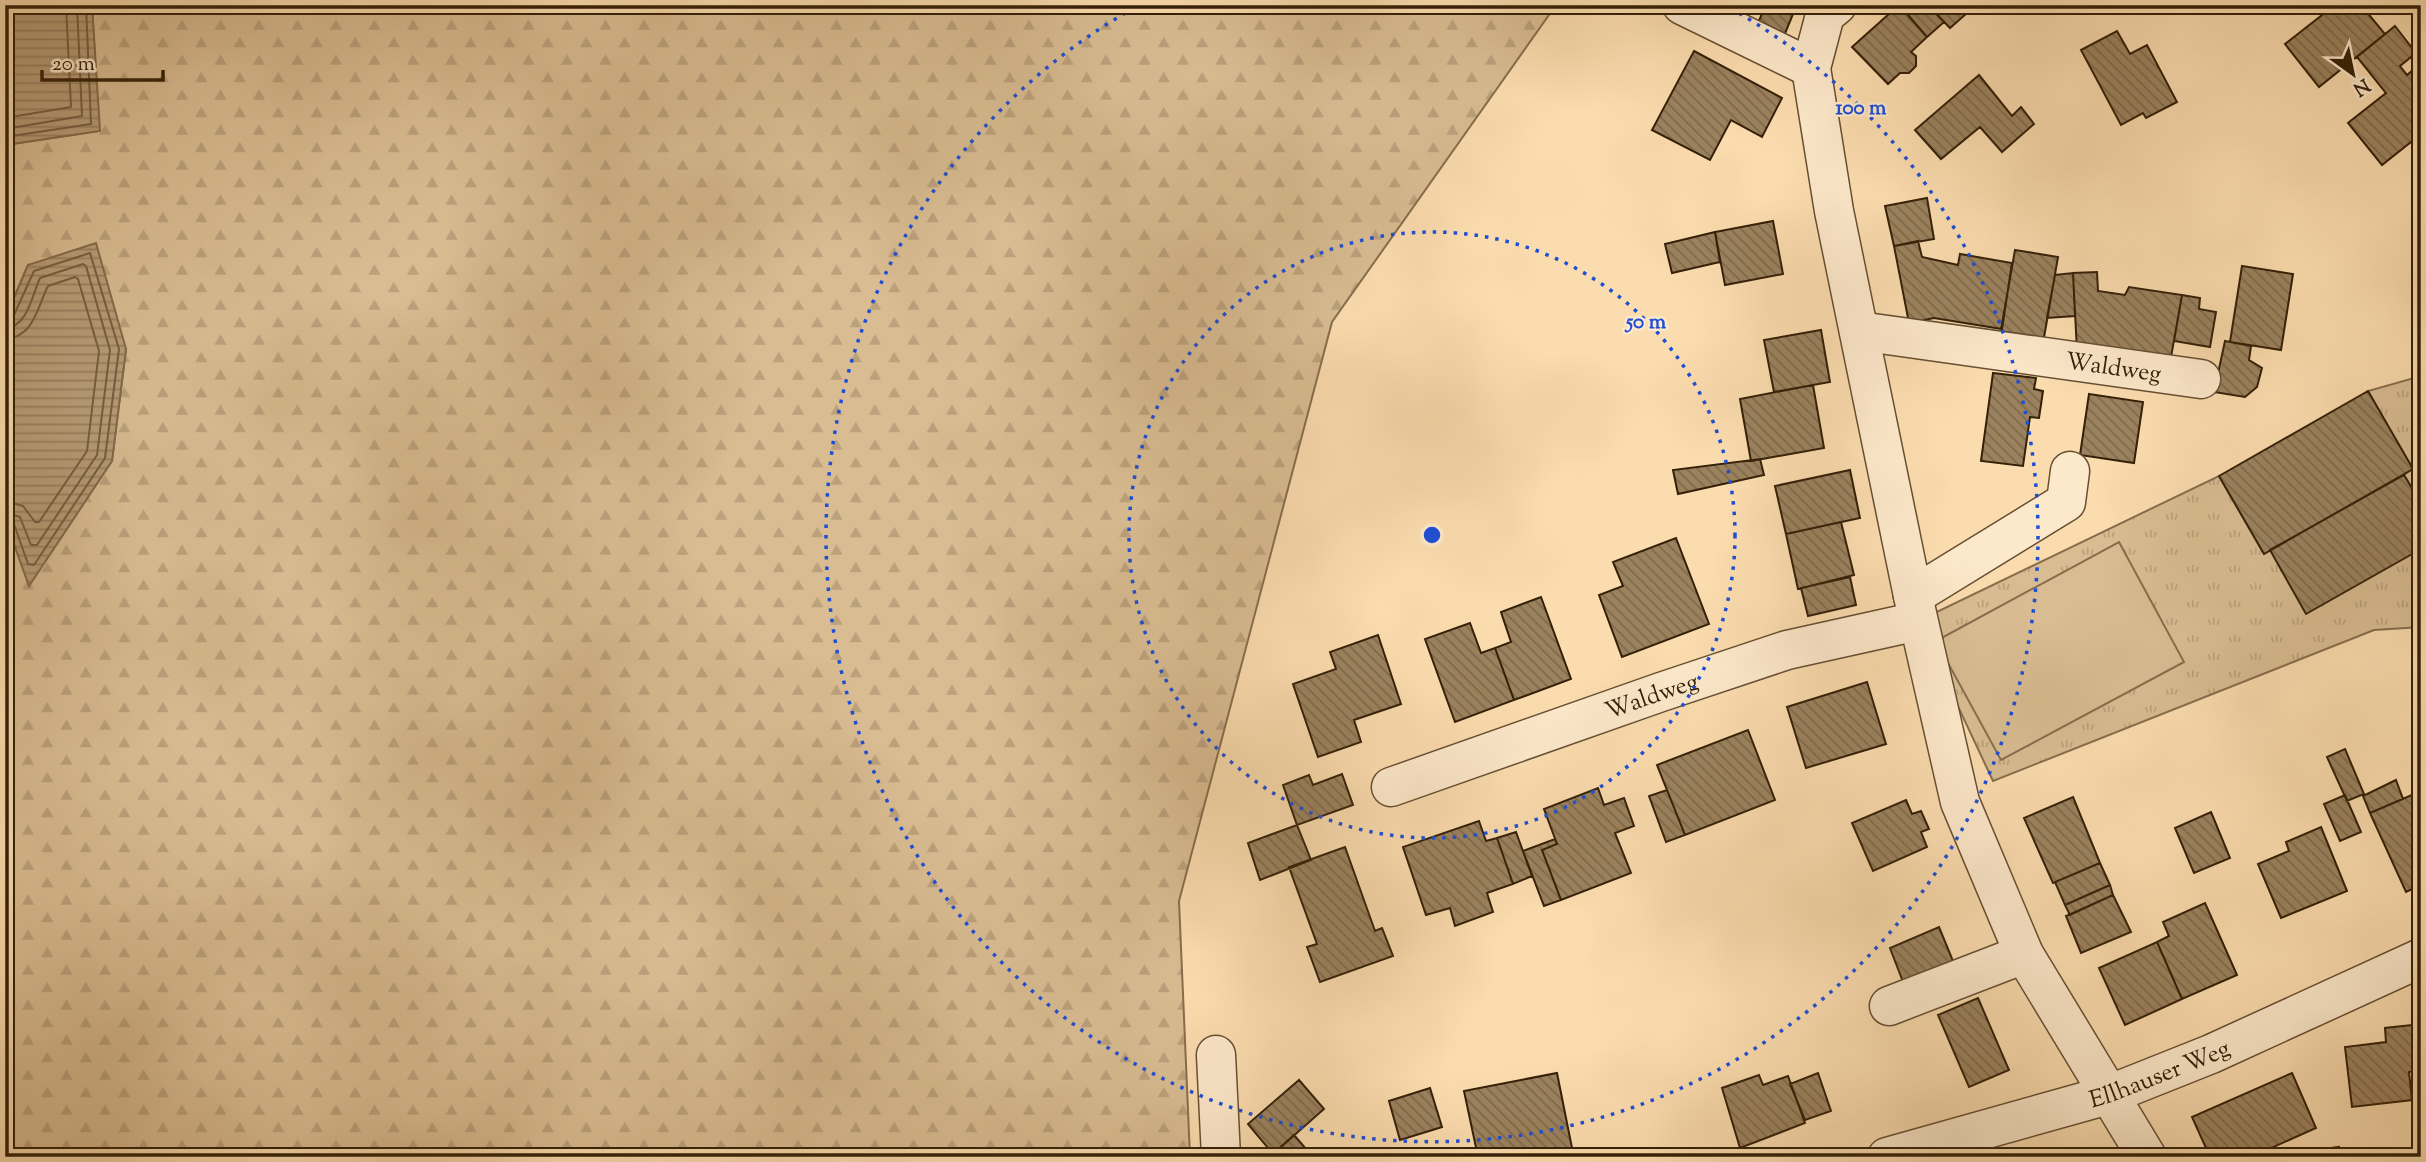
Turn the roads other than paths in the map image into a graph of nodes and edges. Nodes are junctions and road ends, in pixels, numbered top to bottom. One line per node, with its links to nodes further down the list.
1 (1682, 5): 3 (street)
2 (1837, 5): 3 (street)
3 (1811, 68): 4 (street)
4 (1858, 331): 5 (street, Waldweg); 7 (street)
5 (2201, 379)
6 (2070, 471): 7 (street, Waldweg)
7 (1916, 608): 8 (street, Waldweg); 9 (street)
8 (1391, 787)
9 (2024, 954): 11 (street); 13 (street)
10 (2421, 958): 13 (street, Ellhauser Weg)
11 (1889, 1006)
12 (1216, 1055): 14 (street)
13 (2108, 1095): 15 (street, Ellhauser Weg); 16 (street)
14 (1221, 1157)
15 (1887, 1157)
16 (2147, 1157)

